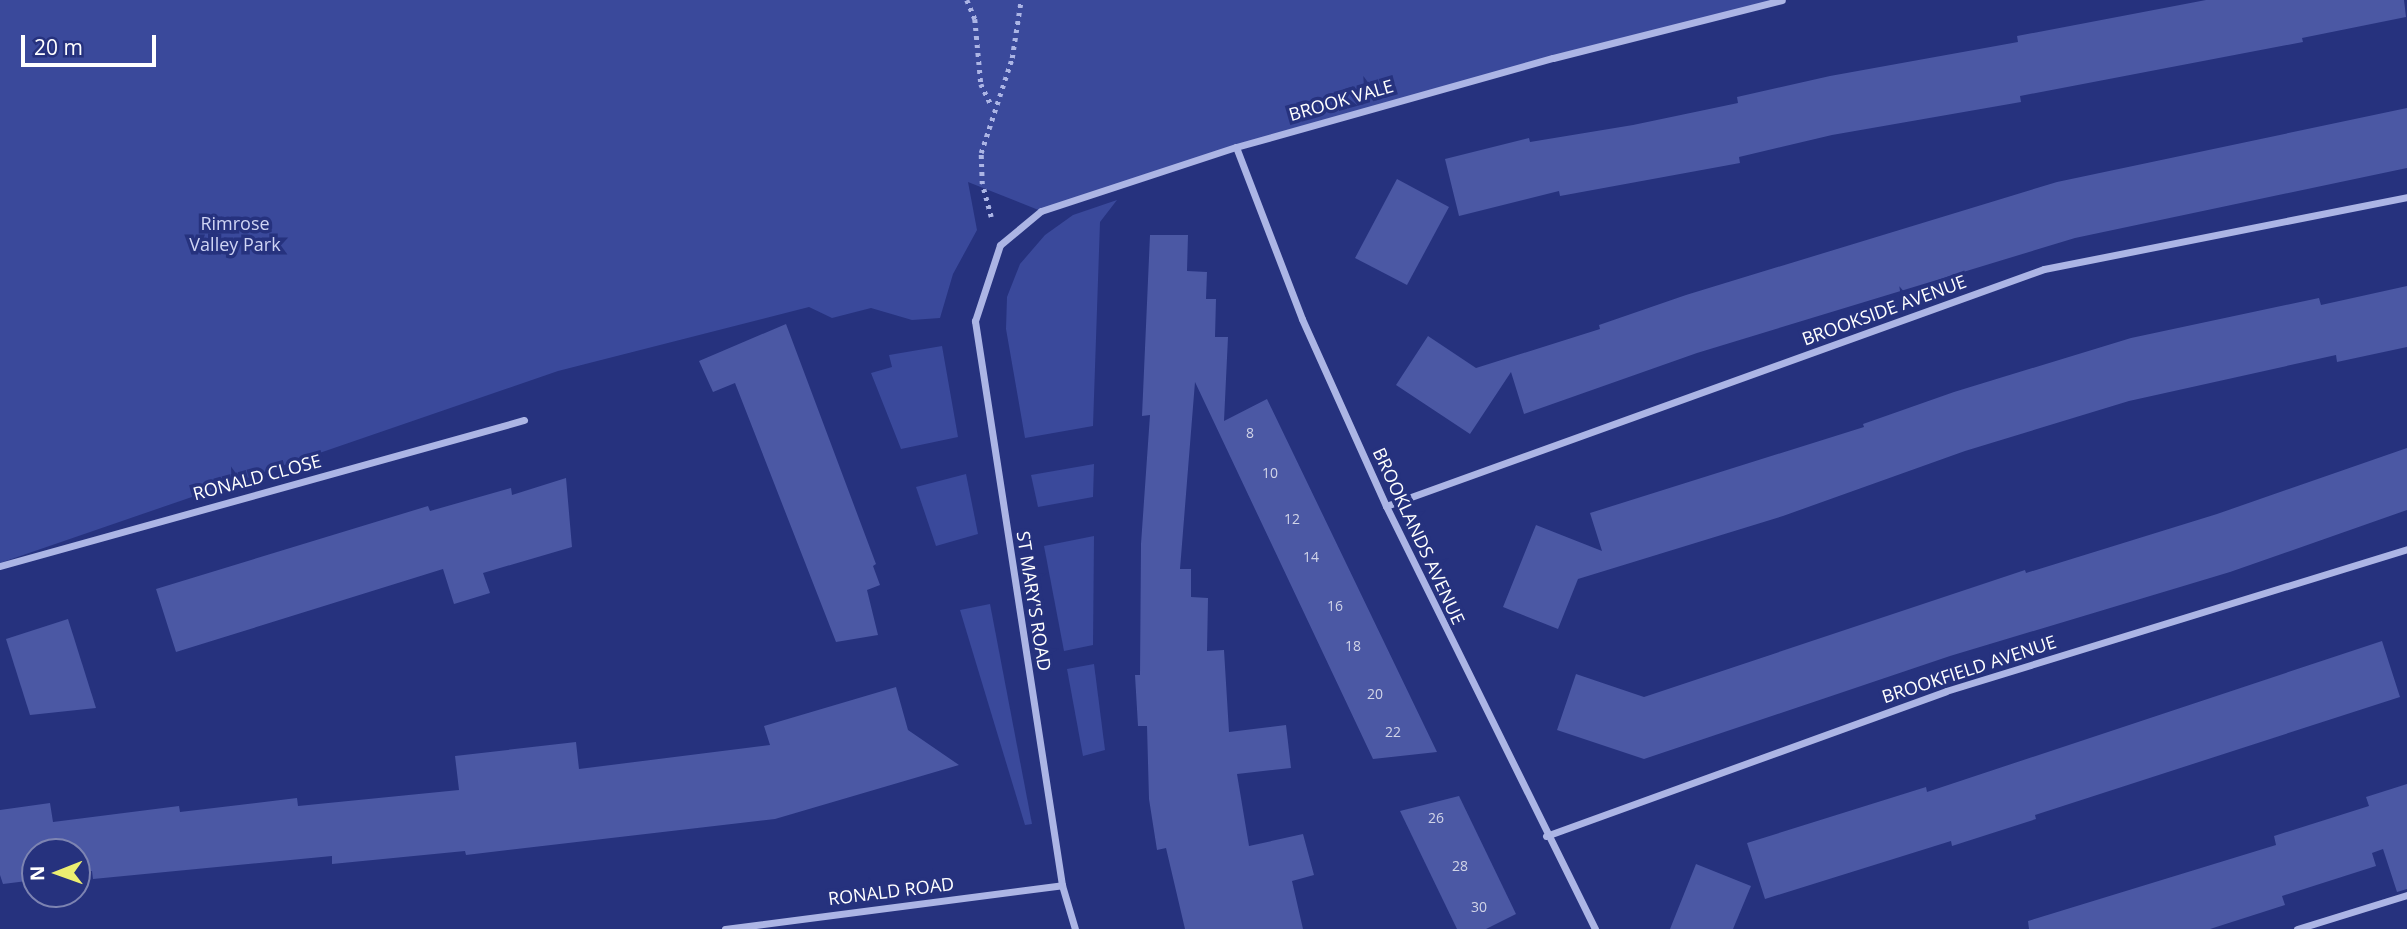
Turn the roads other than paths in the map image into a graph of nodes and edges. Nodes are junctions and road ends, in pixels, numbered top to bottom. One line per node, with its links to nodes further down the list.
1 (1782, 0): 2 (street, BROOK VALE)
2 (1236, 147): 4 (street, BROOK VALE); 6 (street, BROOKLANDS AVENUE)
3 (2407, 197): 6 (street, BROOKSIDE AVENUE)
4 (975, 321): 10 (street, ST MARY'S ROAD)
5 (524, 420): 8 (street, RONALD CLOSE)
6 (1386, 506): 9 (street, BROOKLANDS AVENUE)
7 (2407, 549): 9 (street, BROOKFIELD AVENUE)
8 (0, 566)
9 (1546, 836): 14 (street, BROOKLANDS AVENUE)
10 (1062, 885): 12 (street, RONALD ROAD); 13 (street, ST MARY'S ROAD)
11 (2407, 895): 15 (street)
12 (724, 929)
13 (1075, 929)
14 (1595, 929)
15 (2297, 929)

